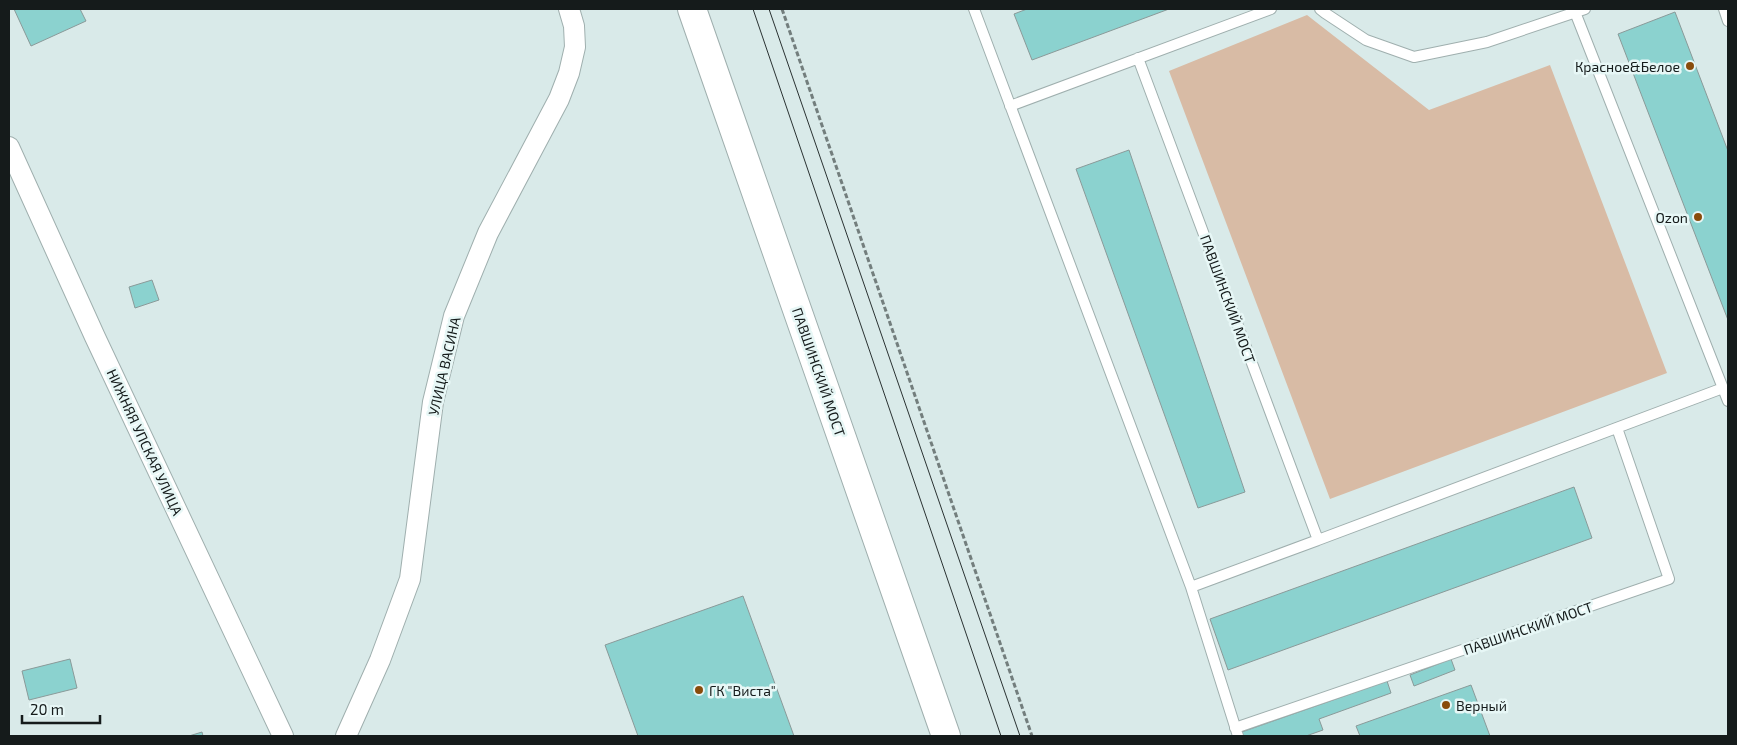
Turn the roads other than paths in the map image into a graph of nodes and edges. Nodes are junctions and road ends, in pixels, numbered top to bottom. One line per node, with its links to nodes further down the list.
1 (569, 9): 19 (street, УЛИЦА ВАСИНА)
2 (692, 9): 20 (main road, ПАВШИНСКИЙ МОСТ)
3 (974, 9): 10 (lane, ПАВШИНСКИЙ МОСТ)
4 (1271, 9): 9 (lane)
5 (1320, 9): 7 (lane)
6 (1724, 9): 8 (lane)
7 (1580, 11): 12 (lane)
8 (1728, 21)
9 (1138, 58): 10 (lane); 15 (lane, ПАВШИНСКИЙ МОСТ)
10 (1010, 106): 16 (lane, ПАВШИНСКИЙ МОСТ)
11 (9, 147): 18 (street, НИЖНЯЯ УПСКАЯ УЛИЦА)
12 (1723, 388): 13 (lane); 14 (lane)
13 (1728, 401)
14 (1617, 428): 15 (lane); 17 (lane, ПАВШИНСКИЙ МОСТ)
15 (1318, 540): 16 (lane)
16 (1191, 587): 17 (lane, ПАВШИНСКИЙ МОСТ)
17 (1236, 732)
18 (283, 736)
19 (346, 736)
20 (946, 736)

